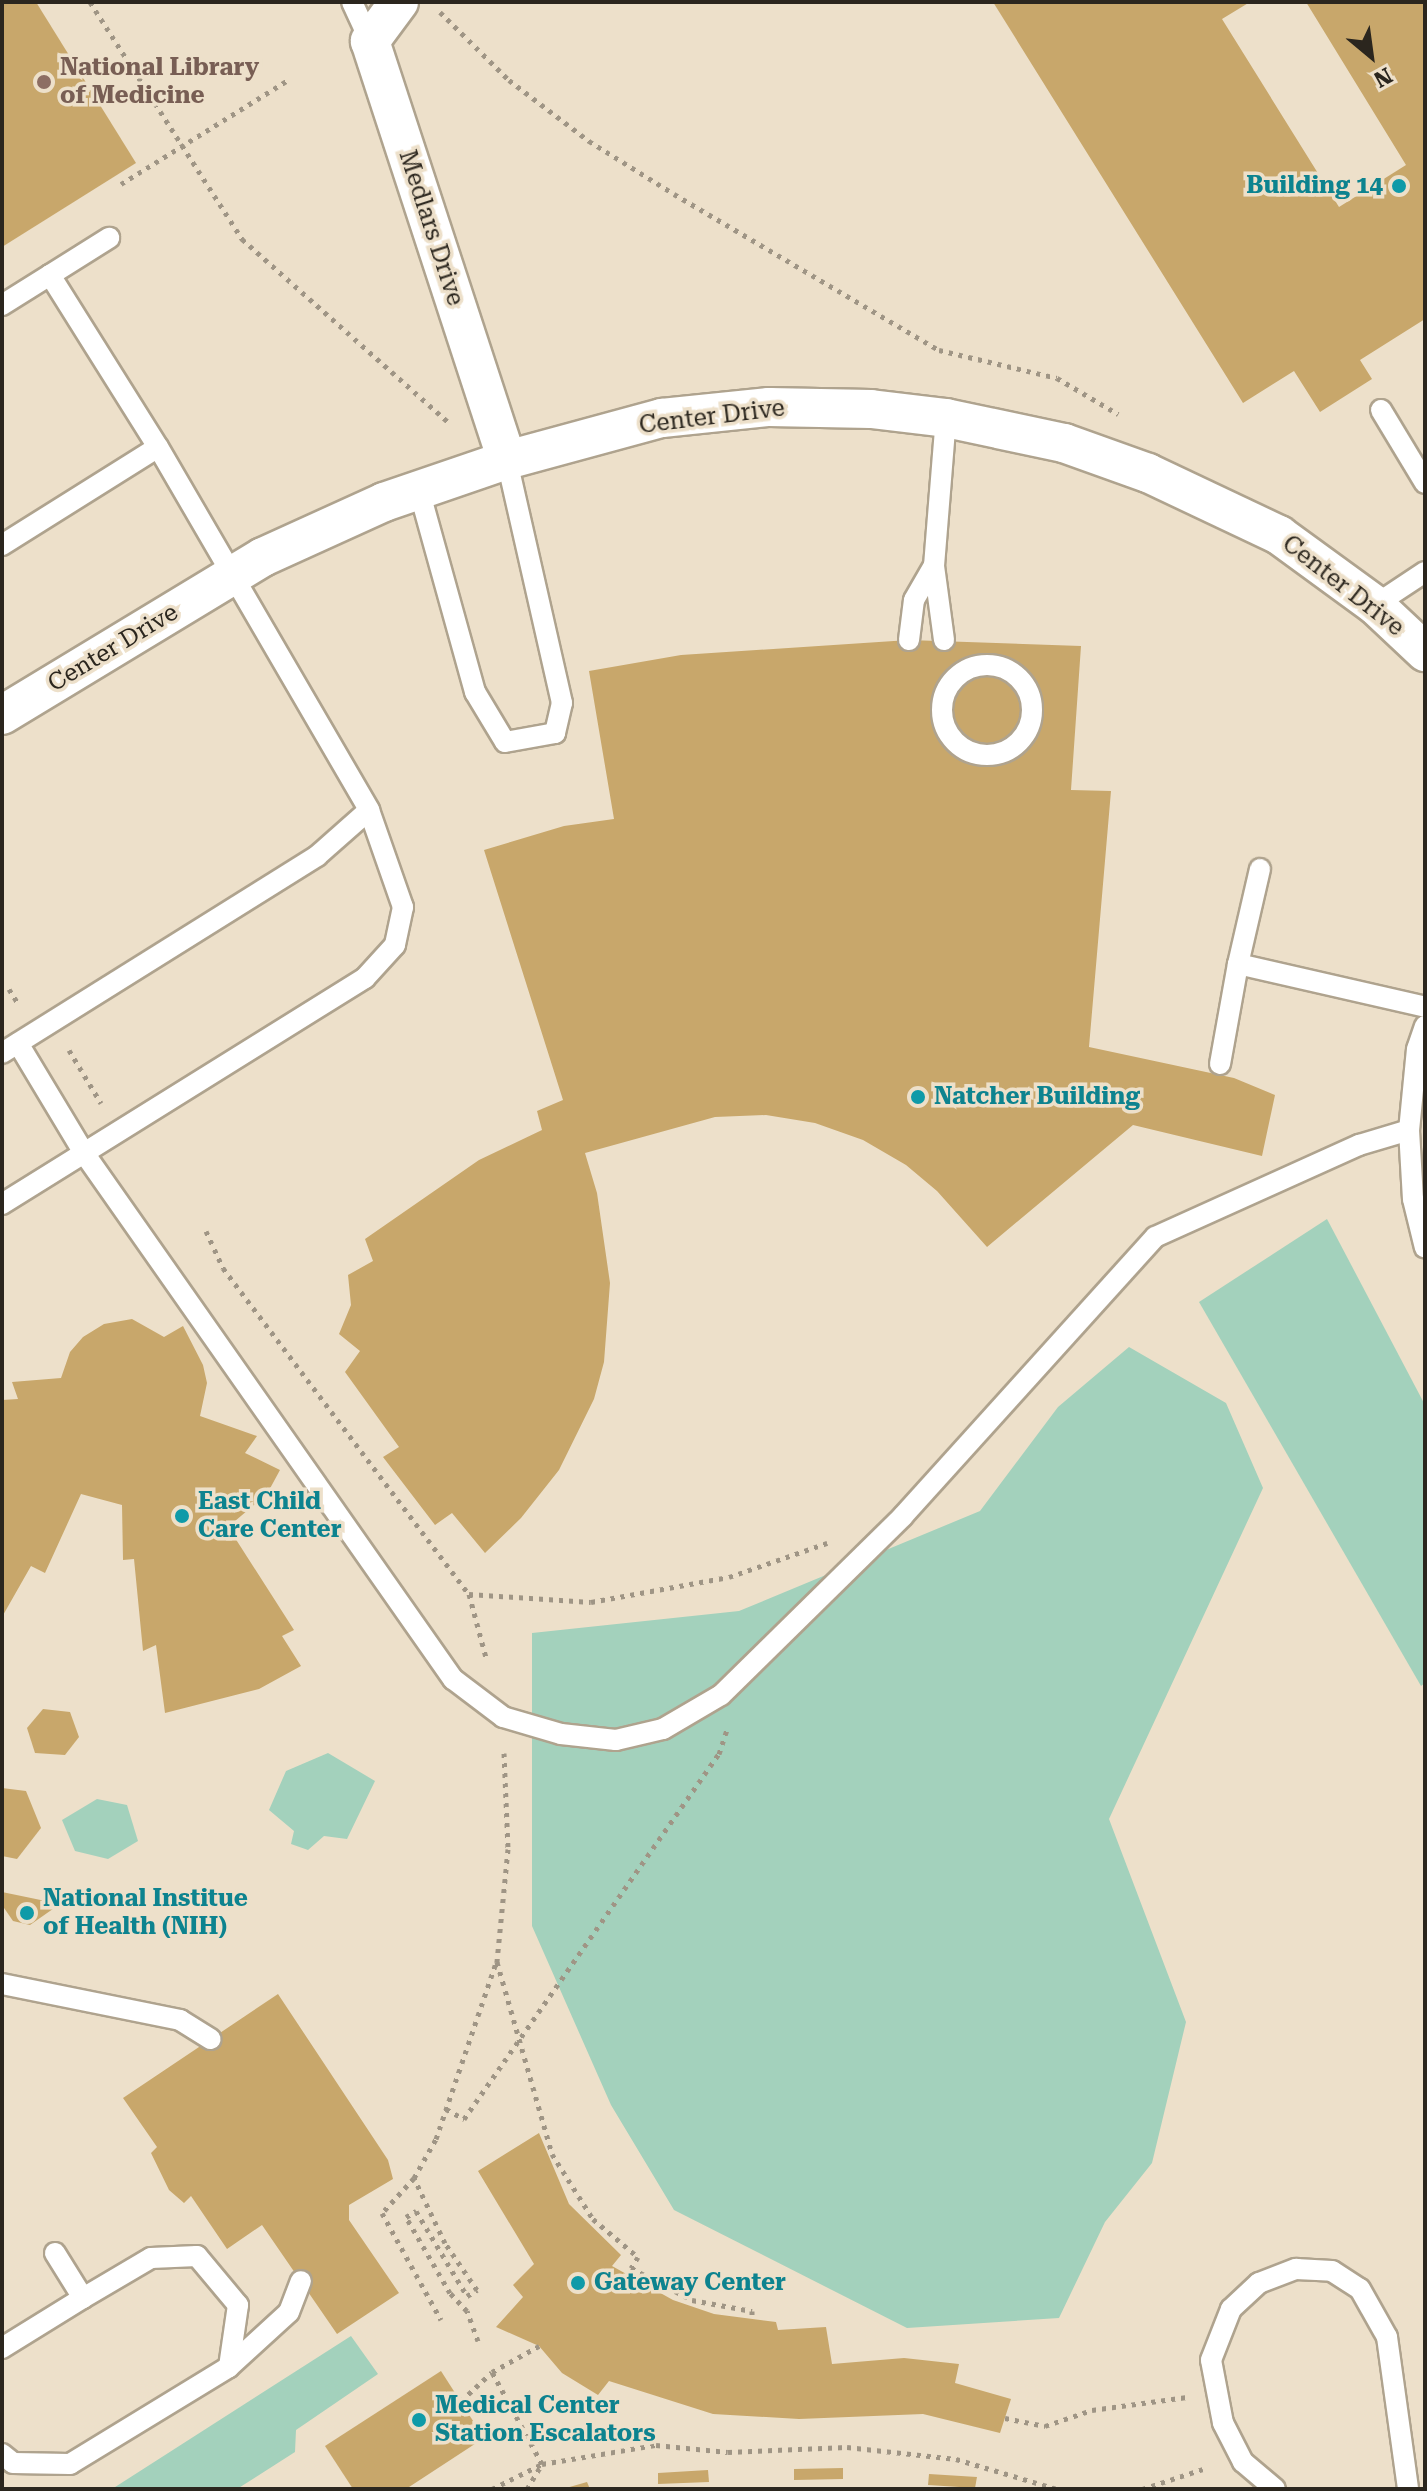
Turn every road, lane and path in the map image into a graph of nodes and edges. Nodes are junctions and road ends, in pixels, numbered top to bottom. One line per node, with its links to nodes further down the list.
1 (90, 2): 7 (path)
2 (352, 2): 5 (lane)
3 (399, 2): 5 (street)
4 (432, 2): 13 (path)
5 (370, 41): 16 (street, Medlars Drive)
6 (288, 80): 7 (path)
7 (183, 148): 8 (path); 16 (path)
8 (121, 184)
9 (109, 238): 10 (lane)
10 (50, 275): 11 (lane); 15 (lane)
11 (2, 305)
12 (1381, 410): 17 (lane)
13 (1123, 417)
14 (946, 418): 16 (street, Center Drive); 20 (lane); 23 (street, Center Drive)
15 (158, 447): 19 (lane); 22 (lane)
16 (507, 460): 18 (street, Center Drive); 18 (lane)
17 (1425, 483)
18 (419, 490): 22 (street, Center Drive)
19 (2, 545)
20 (934, 566): 24 (lane); 25 (lane)
21 (1425, 572): 23 (lane)
22 (234, 575): 28 (street, Center Drive); 29 (lane)
23 (1375, 605): 26 (street, Center Drive)
24 (909, 640)
25 (944, 640)
26 (1425, 652)
27 (1019, 677): 27 (lane)
28 (2, 715)
29 (369, 810): 35 (lane); 39 (lane)
30 (1260, 869): 31 (lane)
31 (1238, 964): 32 (lane); 36 (lane)
32 (1425, 1007)
33 (1425, 1026): 38 (lane)
34 (65, 1042): 37 (path)
35 (10, 1048): 39 (lane)
36 (1220, 1064)
37 (103, 1107)
38 (1409, 1130): 42 (lane); 45 (lane)
39 (84, 1153): 40 (lane); 45 (lane)
40 (2, 1204)
41 (206, 1231): 44 (path)
42 (1425, 1248)
43 (831, 1542): 44 (path)
44 (469, 1594): 45 (path)
45 (503, 1717): 47 (path)
46 (727, 1728): 50 (path)
47 (497, 1962): 50 (path); 51 (path)
48 (2, 1984): 49 (lane)
49 (211, 2039)
50 (518, 2041): 51 (path); 57 (path)
51 (446, 2109): 52 (path)
52 (414, 2178): 56 (path); 58 (path)
53 (55, 2253): 55 (lane)
54 (301, 2281): 61 (lane)
55 (83, 2298): 60 (lane); 61 (lane)
56 (441, 2320)
57 (752, 2320)
58 (478, 2341)
59 (539, 2346): 62 (path)
60 (2, 2348)
61 (229, 2367): 66 (lane)
62 (492, 2372): 64 (path); 67 (path)
63 (1188, 2397): 65 (path)
64 (461, 2401)
65 (1005, 2418)
66 (2, 2454)
67 (542, 2464): 69 (path); 70 (path); 71 (path)
68 (1203, 2469): 72 (path)
69 (492, 2489)
70 (527, 2489)
71 (1057, 2489)
72 (1142, 2489)
73 (1275, 2489): 74 (lane)
74 (1408, 2489)

